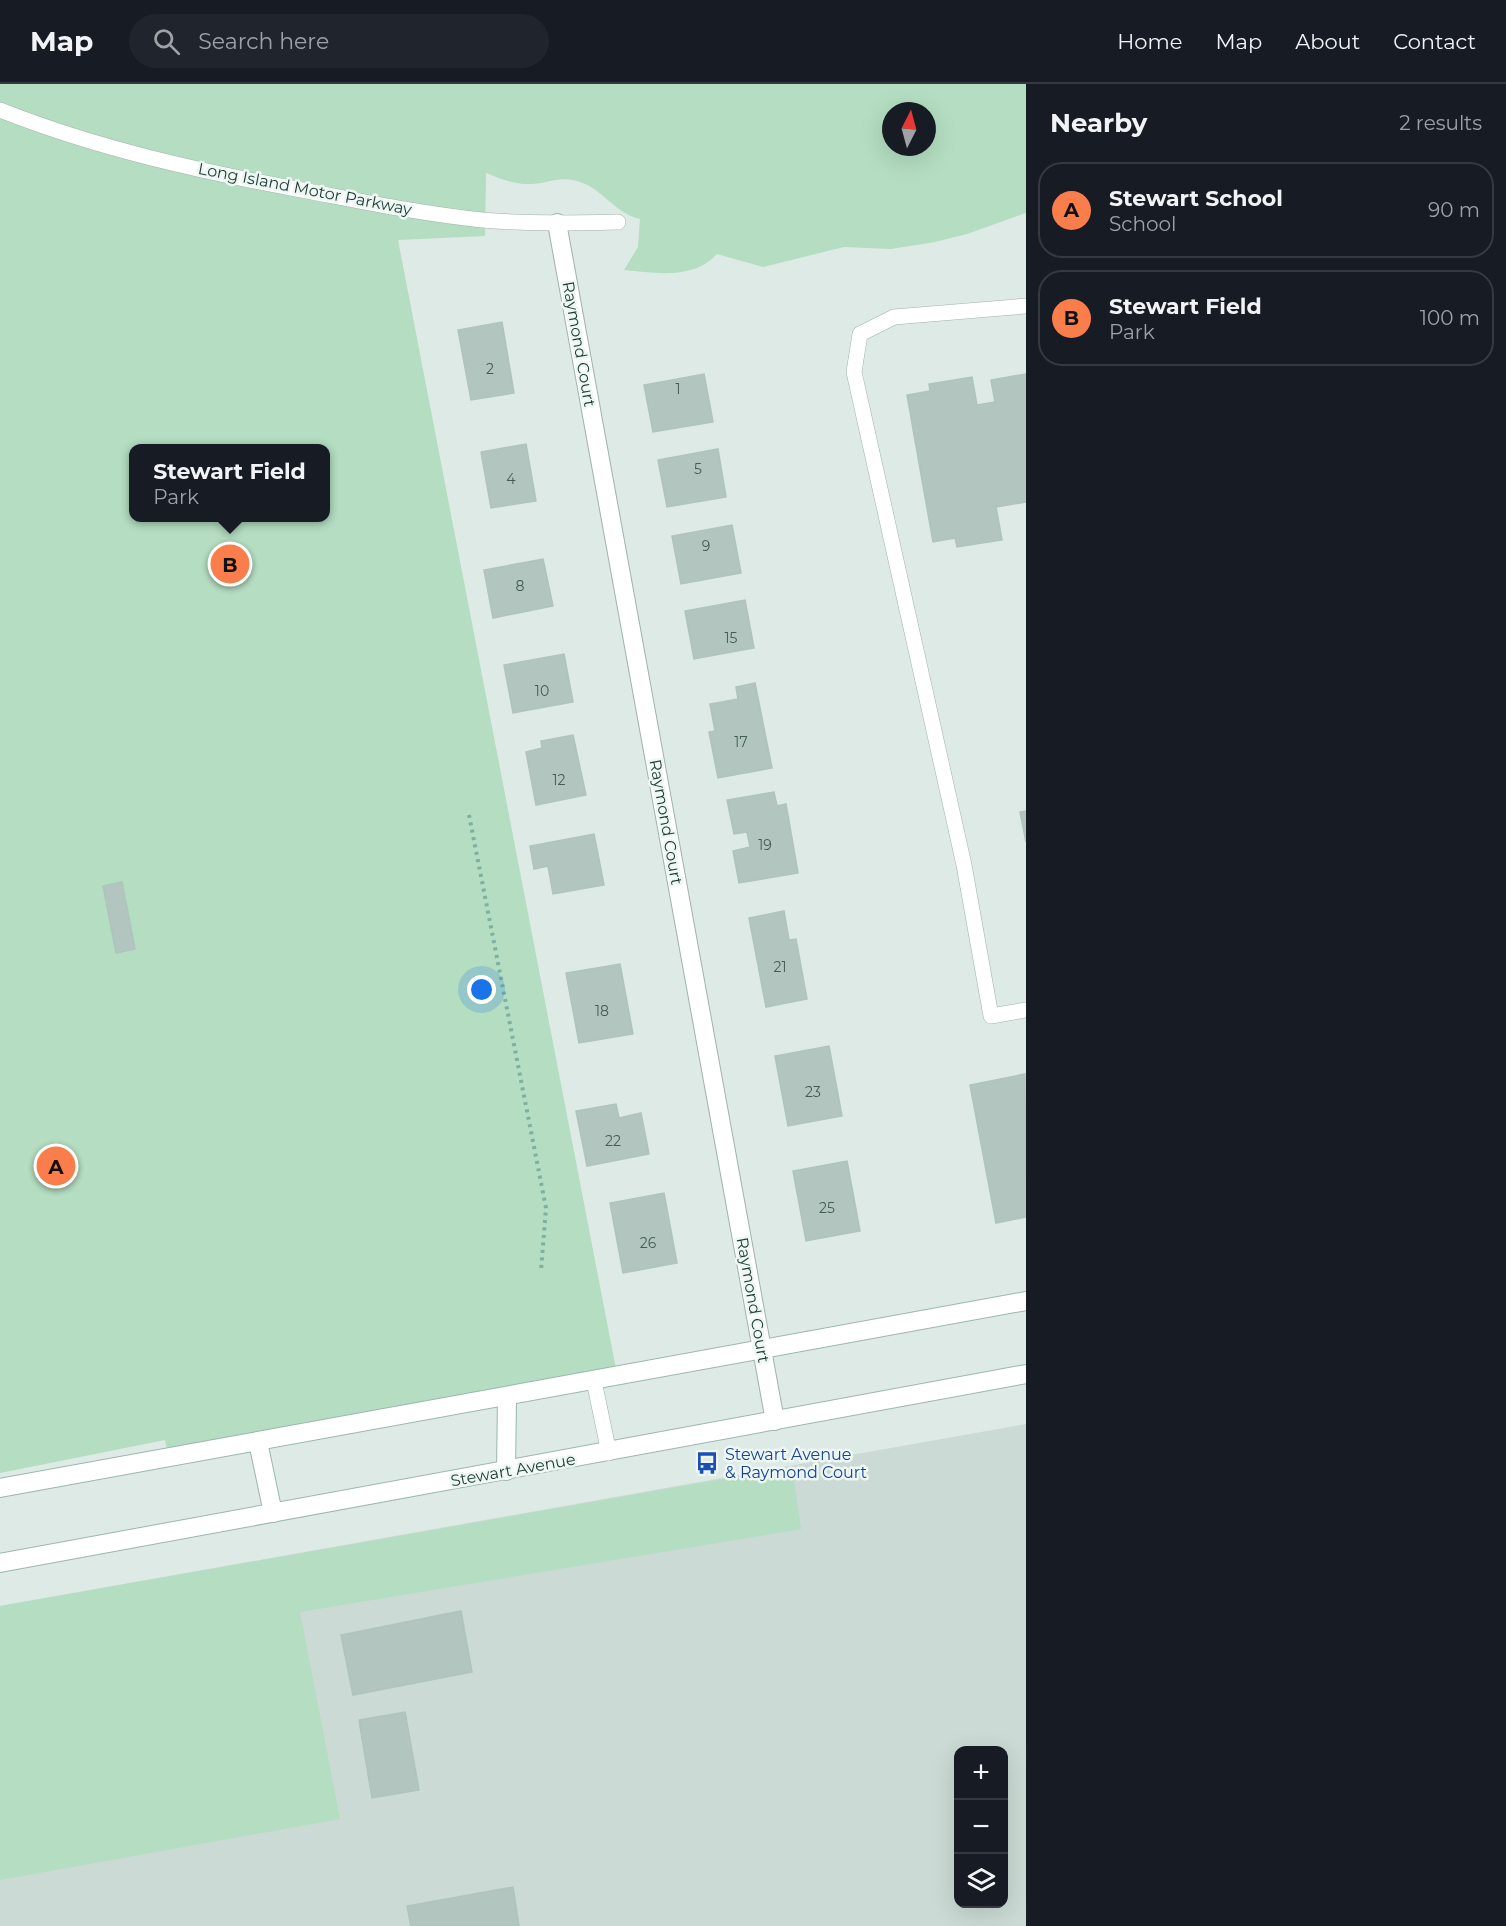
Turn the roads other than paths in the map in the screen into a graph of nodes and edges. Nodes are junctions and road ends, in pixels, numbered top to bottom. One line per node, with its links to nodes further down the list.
1 (0, 110): 3 (lane, Long Island Motor Parkway)
2 (618, 222): 3 (lane, Long Island Motor Parkway)
3 (557, 224): 7 (main road, Raymond Court)
4 (1026, 306): 5 (lane)
5 (1026, 1010)
6 (1026, 1300): 7 (main road)
7 (762, 1349): 9 (main road); 11 (main road, Raymond Court)
8 (1026, 1374): 11 (main road, Stewart Avenue)
9 (594, 1381): 10 (main road); 13 (lane)
10 (507, 1397): 12 (main road); 14 (main road)
11 (775, 1421): 13 (main road, Stewart Avenue)
12 (258, 1442): 15 (main road); 16 (main road)
13 (609, 1453): 14 (main road, Stewart Avenue)
14 (506, 1471): 16 (main road, Stewart Avenue)
15 (0, 1488)
16 (273, 1513): 17 (main road, Stewart Avenue)
17 (0, 1563)

